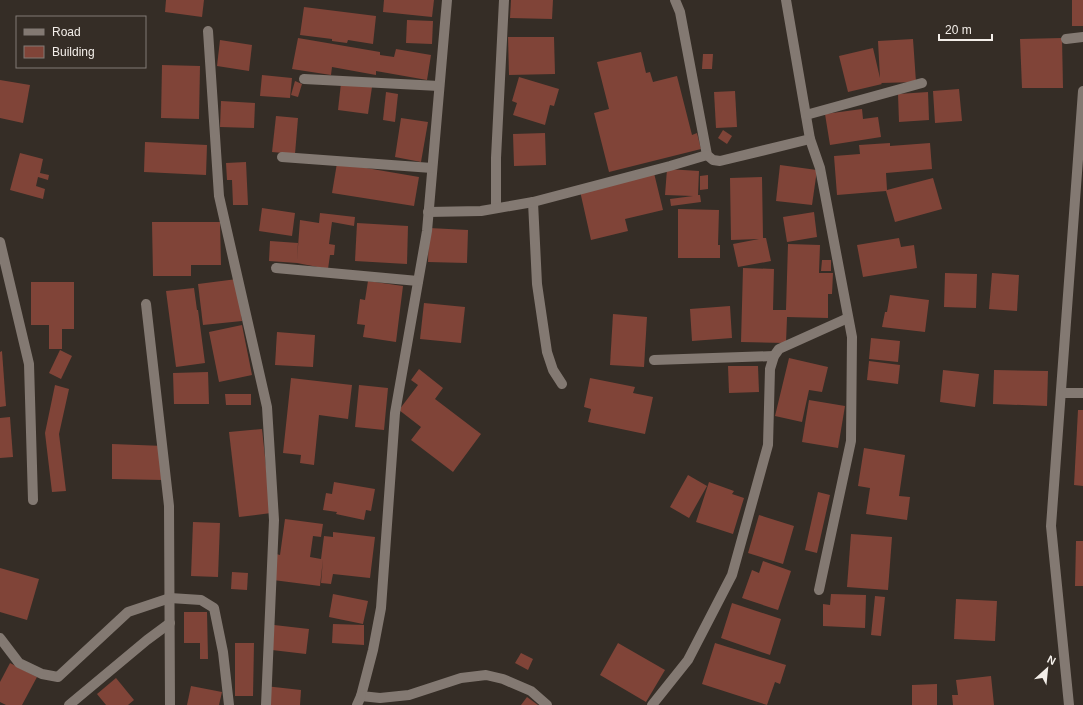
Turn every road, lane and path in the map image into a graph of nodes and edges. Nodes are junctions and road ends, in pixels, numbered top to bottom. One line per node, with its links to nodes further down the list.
1 (447, 0): 10 (street)
2 (504, 0): 18 (street)
3 (675, 0): 14 (street)
4 (786, 0): 12 (street)
5 (208, 31): 39 (street)
6 (1083, 37): 7 (street)
7 (1066, 39)
8 (304, 79): 10 (street)
9 (922, 83): 12 (street)
10 (439, 86): 16 (street)
11 (1083, 91): 28 (street)
12 (806, 115): 13 (street)
13 (810, 139): 14 (street); 24 (street)
14 (707, 155): 17 (street)
15 (282, 157): 16 (street)
16 (432, 168): 19 (street)
17 (533, 202): 18 (street); 27 (street)
18 (496, 208): 19 (street)
19 (428, 212): 22 (street)
20 (0, 242): 30 (street)
21 (276, 268): 22 (street)
22 (418, 281): 35 (street)
23 (146, 304): 32 (street)
24 (848, 318): 25 (street); 31 (street)
25 (774, 356): 26 (street); 41 (street)
26 (654, 360)
27 (562, 384)
28 (1061, 393): 29 (street); 42 (street)
29 (1083, 393)
30 (33, 500)
31 (819, 590)
32 (170, 598): 33 (street); 34 (street); 38 (street)
33 (170, 623): 36 (street); 37 (street)
34 (0, 638)
35 (359, 701): 40 (street)
36 (69, 705)
37 (170, 705)
38 (229, 705)
39 (266, 705)
40 (547, 705)
41 (652, 705)
42 (1069, 705)

